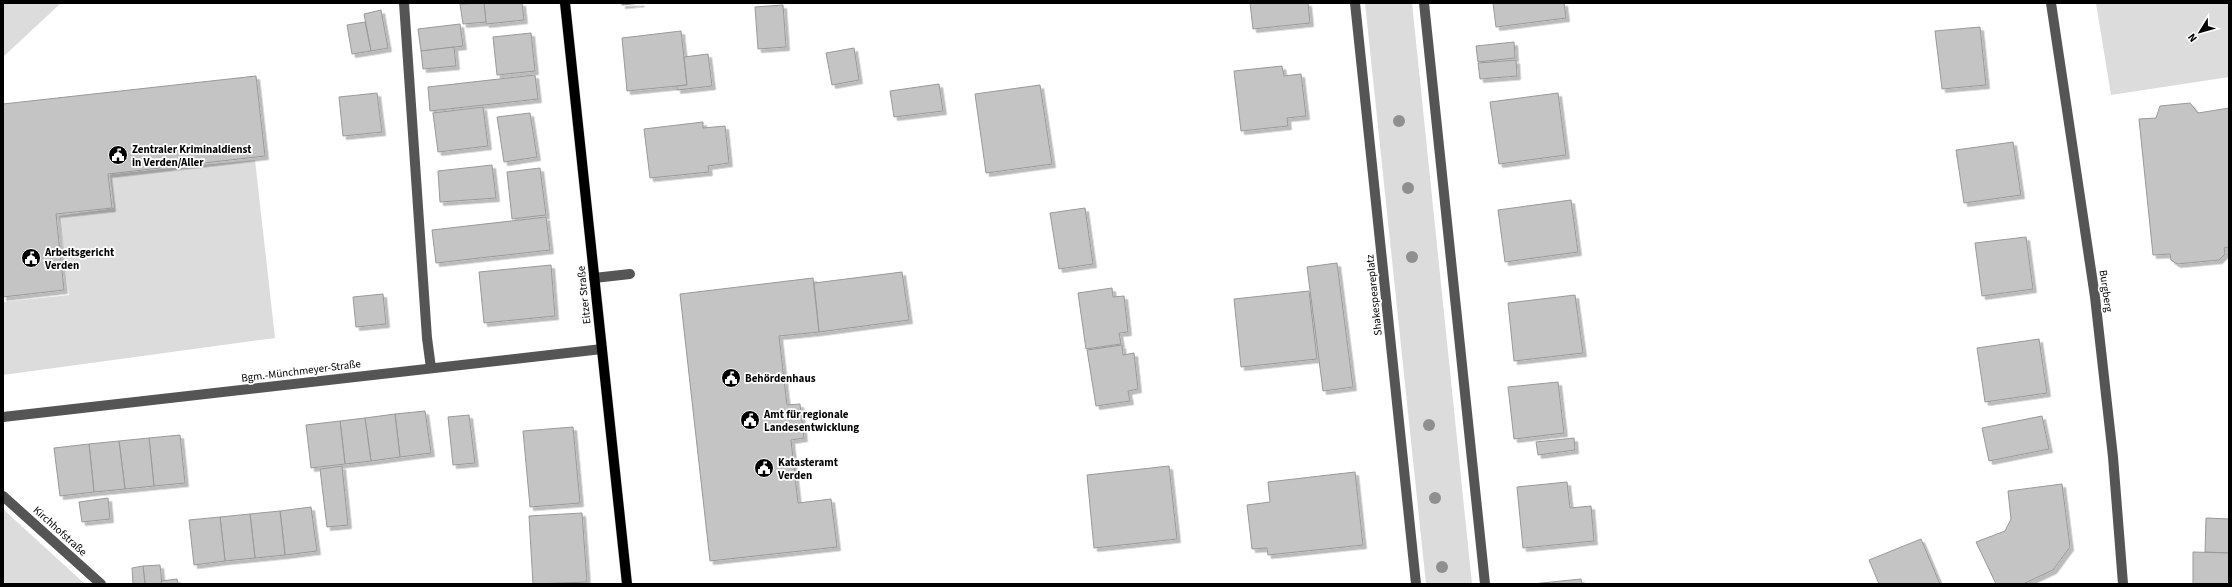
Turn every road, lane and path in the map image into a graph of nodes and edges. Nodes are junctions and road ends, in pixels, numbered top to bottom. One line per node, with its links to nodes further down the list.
1 (404, 3): 9 (street)
2 (565, 3): 7 (main road, Eitzer Straße)
3 (1355, 3): 14 (street, Shakespeareplatz)
4 (1424, 3): 15 (street)
5 (2051, 3): 16 (street, Burgberg)
6 (630, 274): 7 (street)
7 (594, 278): 8 (main road, Eitzer Straße)
8 (602, 348): 9 (street, Bgm.-Münchmeyer-Straße); 13 (main road, Eitzer Straße)
9 (431, 368): 10 (street, Bgm.-Münchmeyer-Straße)
10 (3, 417)
11 (3, 496): 12 (street, Kirchhofstraße)
12 (101, 584)
13 (627, 584)
14 (1416, 584)
15 (1485, 584)
16 (2123, 584)

